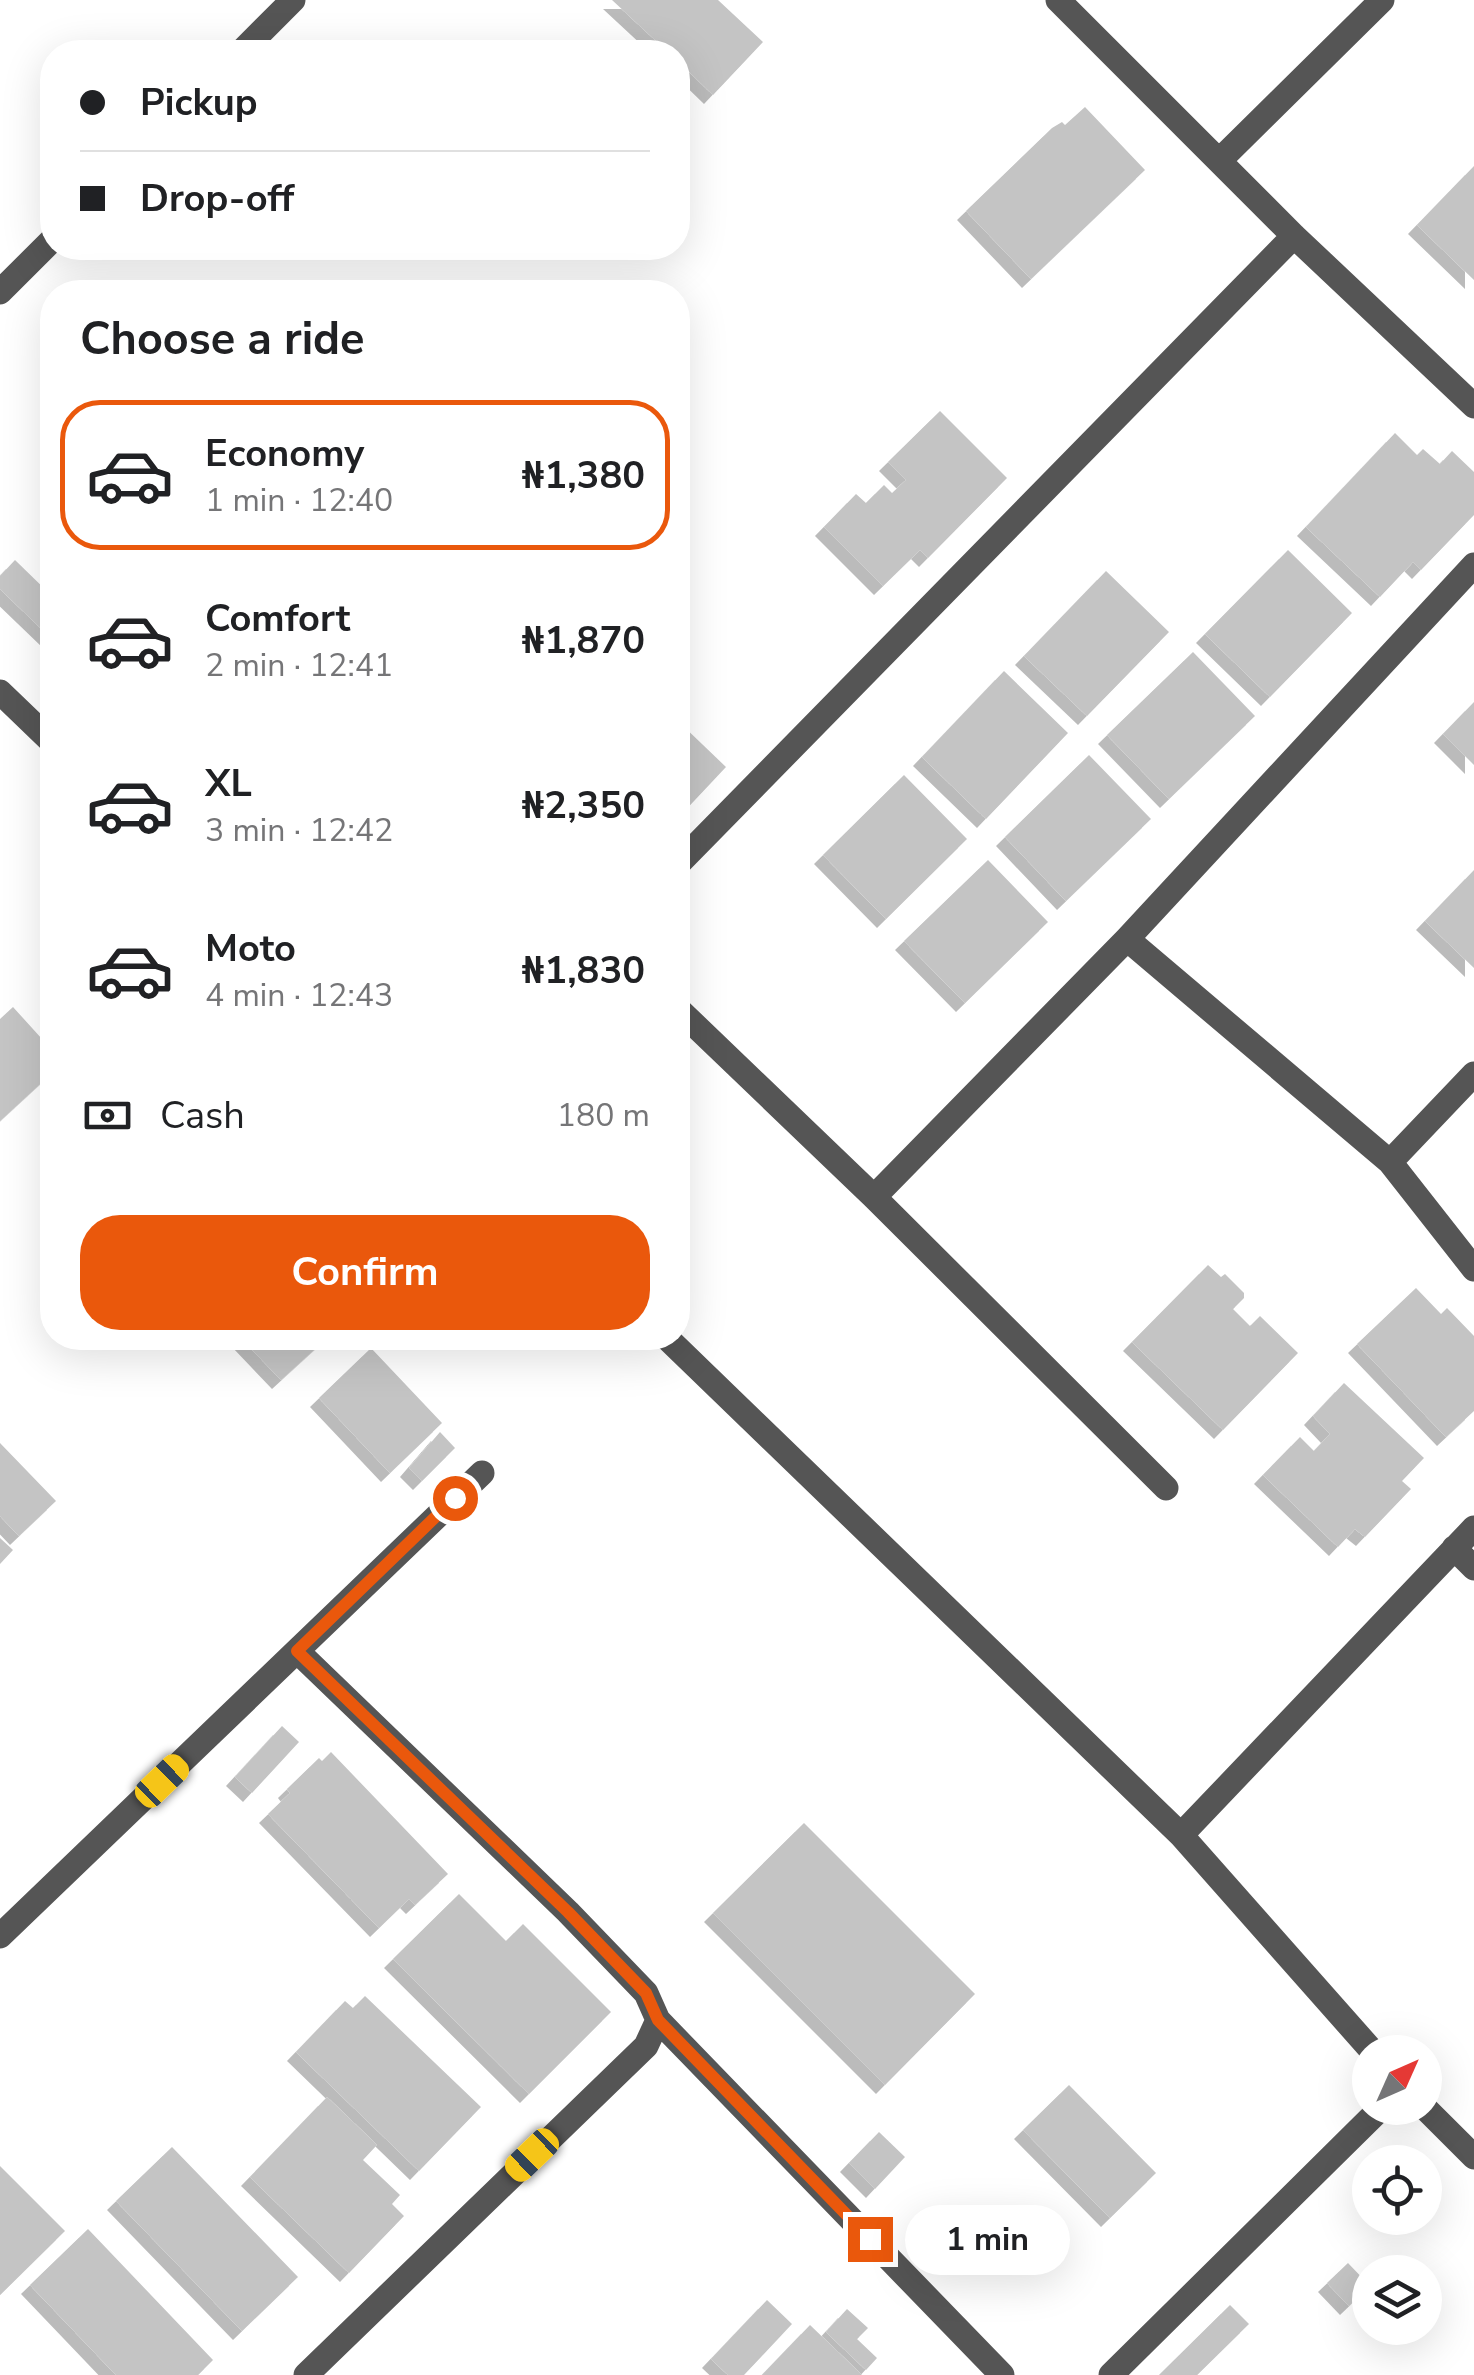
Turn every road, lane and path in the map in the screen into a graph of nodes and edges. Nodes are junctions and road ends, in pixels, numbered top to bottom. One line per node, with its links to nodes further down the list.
1 (294, 0): 4 (street)
2 (1058, 0): 5 (street)
3 (1382, 0): 5 (street)
4 (253, 40)
5 (1219, 162): 6 (street)
6 (1294, 236): 9 (street); 13 (street)
7 (40, 252): 8 (street)
8 (0, 292)
9 (1474, 406)
10 (1474, 565): 14 (street)
11 (0, 692): 12 (street)
12 (40, 730)
13 (690, 852)
14 (1127, 940): 17 (street); 18 (street)
15 (690, 1020): 18 (street)
16 (1474, 1074): 17 (street)
17 (1390, 1162): 19 (street)
18 (874, 1196): 22 (street)
19 (1474, 1269)
20 (679, 1350): 27 (street)
21 (482, 1472): 26 (street)
22 (1166, 1488)
23 (1474, 1528): 24 (street)
24 (1454, 1548): 25 (street); 27 (street)
25 (1474, 1568)
26 (297, 1651): 28 (street); 29 (street)
27 (1181, 1835): 30 (street)
28 (0, 1936)
29 (658, 2020): 34 (street); 35 (street)
30 (1358, 2035)
31 (1364, 2125): 36 (street)
32 (1442, 2125): 33 (street)
33 (1474, 2156)
34 (306, 2375)
35 (1002, 2375)
36 (1111, 2375)

